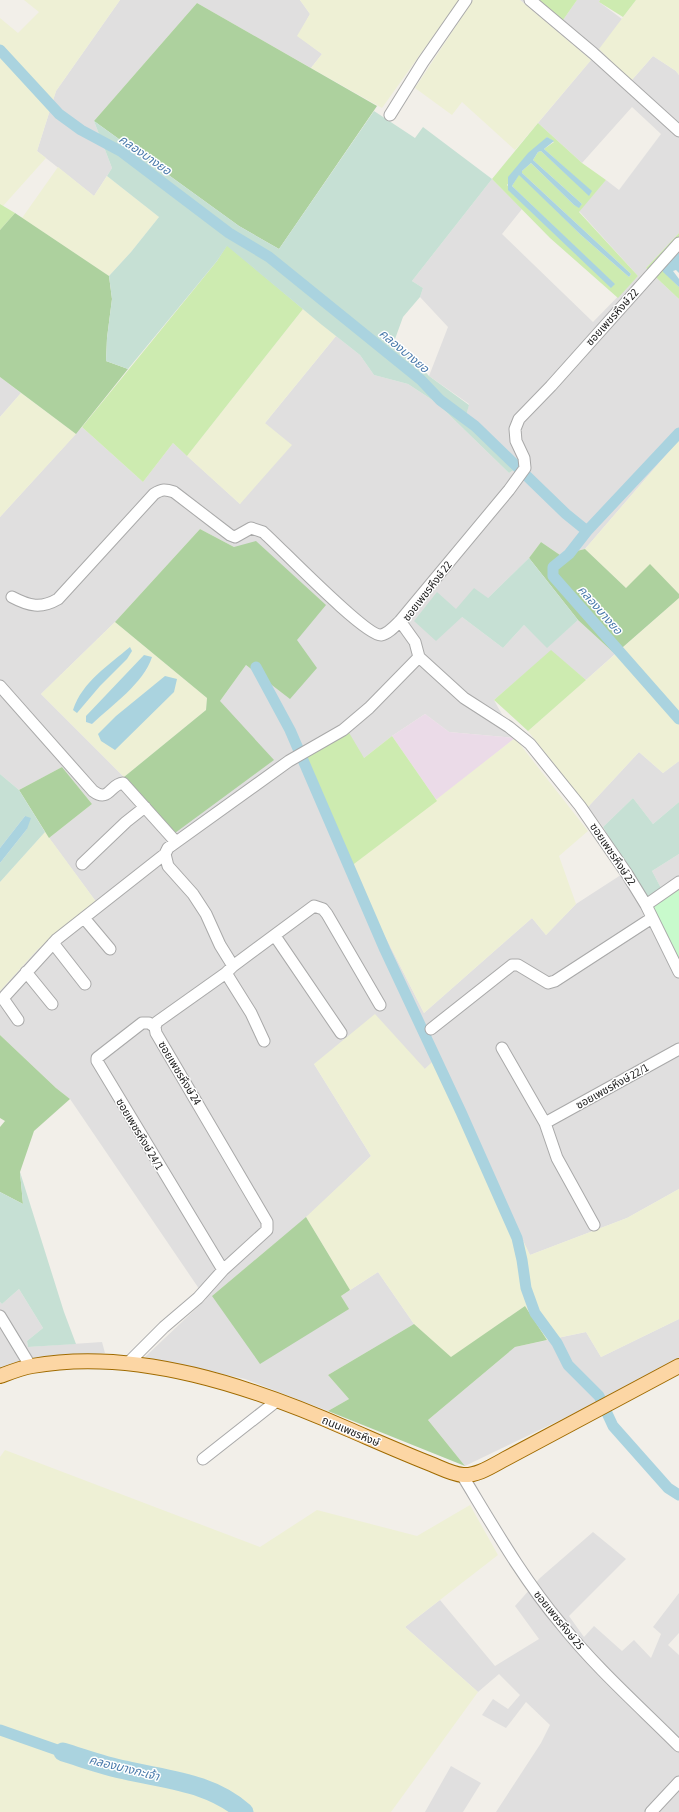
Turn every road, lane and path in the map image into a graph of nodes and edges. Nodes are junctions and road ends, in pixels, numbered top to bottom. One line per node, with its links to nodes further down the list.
1 (466, 0): 3 (street)
2 (530, 0): 4 (street)
3 (390, 115)
4 (679, 131)
5 (679, 243): 7 (street, ซอยเพชรหึงษ์ 22)
6 (12, 597): 7 (street)
7 (400, 621): 8 (street, ซอยเพชรหึงษ์ 22)
8 (419, 656): 11 (street); 15 (street, ซอยเพชรหึงษ์ 22)
9 (0, 686): 10 (street)
10 (145, 807): 11 (street); 13 (street)
11 (176, 842): 12 (street)
12 (165, 854): 16 (street); 21 (street)
13 (82, 864)
14 (679, 882): 15 (street)
15 (646, 905): 17 (street, ซอยเพชรหึงษ์ 22)
16 (84, 918): 19 (street); 20 (street)
17 (652, 918): 23 (street, ซอยเพชรหึงษ์ 22); 29 (street)
18 (275, 936): 21 (street, ซอยเพชรหึงษ์ 24); 26 (street, ซอยเพชรหึงษ์ 24); 30 (street)
19 (53, 942): 22 (street); 24 (street)
20 (110, 949)
21 (230, 969): 28 (street, ซอยเพชรหึงษ์ 24); 31 (street)
22 (26, 972): 25 (street); 27 (street)
23 (679, 972)
24 (85, 984)
25 (52, 1004)
26 (380, 1005)
27 (18, 1020)
28 (155, 1027): 36 (street, ซอยเพชรหึงษ์ 24); 36 (street, ซอยเพชรหึงษ์ 24/1)
29 (431, 1029)
30 (341, 1033)
31 (264, 1041)
32 (502, 1048): 34 (street)
33 (679, 1049): 34 (street, ซอยเพชรหึงษ์ 22/1)
34 (544, 1123): 35 (street)
35 (594, 1225)
36 (223, 1270): 38 (street, ซอยเพชรหึงษ์ 24)
37 (0, 1316): 40 (street)
38 (127, 1364): 40 (main road, ถนนเพชรหึงษ์); 42 (main road, ถนนเพชรหึงษ์)
39 (679, 1366): 44 (main road)
40 (31, 1367): 41 (main road, ถนนเพชรหึงษ์)
41 (0, 1376)
42 (278, 1400): 43 (street); 44 (main road, ถนนเพชรหึงษ์)
43 (203, 1459)
44 (462, 1475): 45 (street, ซอยเพชรหึงษ์ 25)
45 (679, 1746)
46 (679, 1782): 47 (street)
47 (651, 1812)

